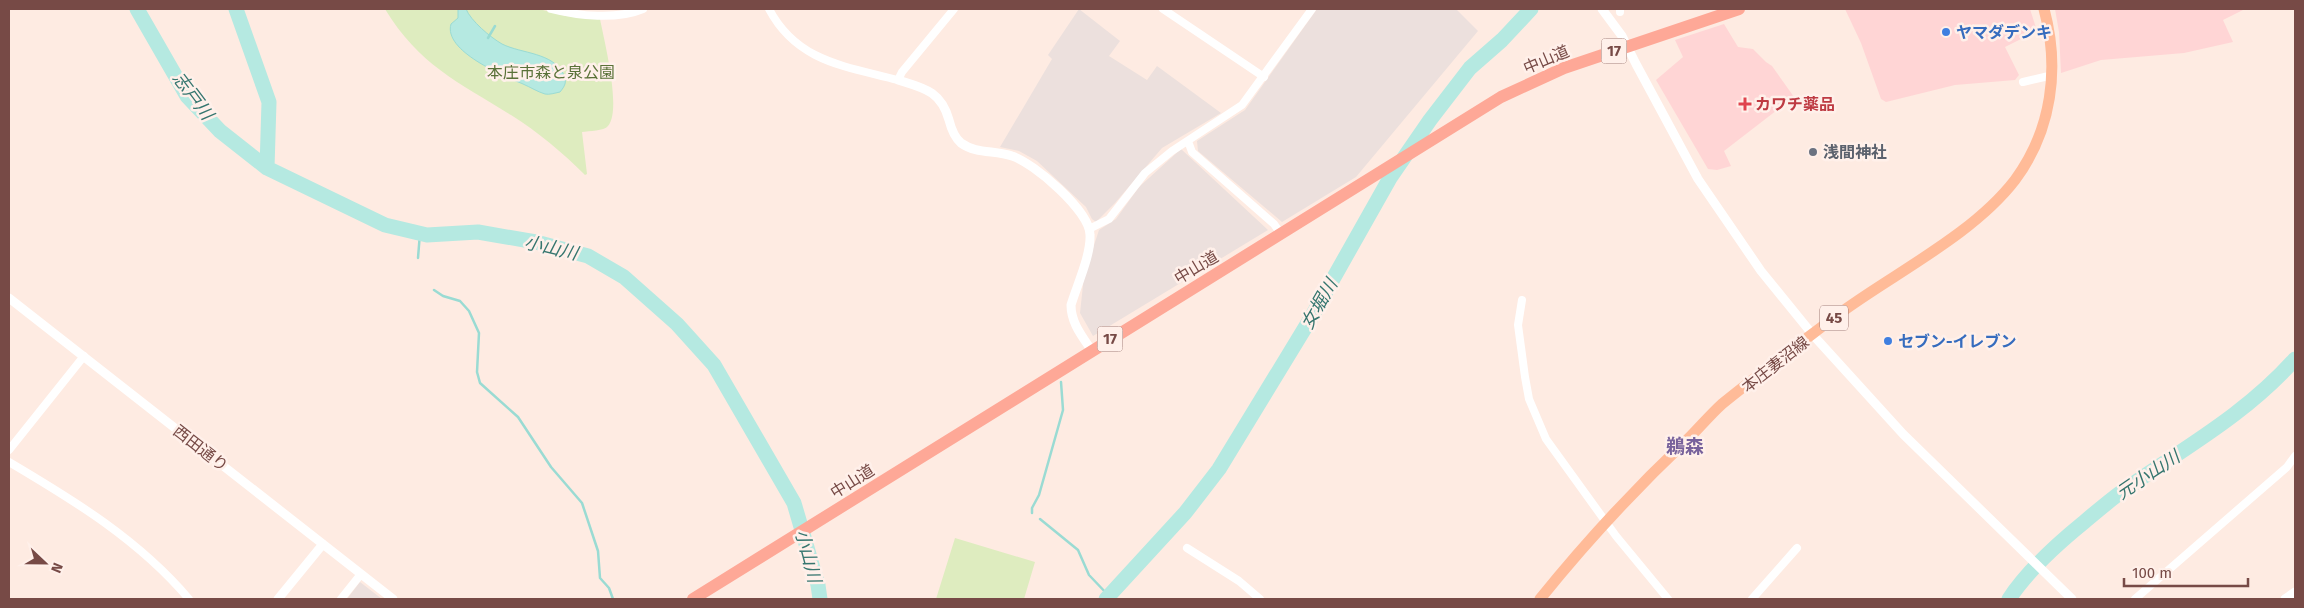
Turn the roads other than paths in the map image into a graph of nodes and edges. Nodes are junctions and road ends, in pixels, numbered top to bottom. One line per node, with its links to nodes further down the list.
1 (551, 9): 2 (street)
2 (642, 9)
3 (769, 9): 13 (street)
4 (954, 9): 13 (street)
5 (1163, 9): 12 (street)
6 (1312, 9): 12 (street)
7 (1602, 9): 10 (street)
8 (1739, 9): 10 (highway, 中山道 / 17)
9 (2044, 9): 11 (main road, 本庄妻沼線 / 45)
10 (1627, 46): 17 (highway, 中山道 / 17); 20 (street)
11 (2053, 75): 14 (street); 20 (main road, 本庄妻沼線 / 45)
12 (1264, 77): 15 (street)
13 (898, 80): 16 (street)
14 (2023, 82)
15 (1188, 141): 16 (street); 17 (street)
16 (1089, 229): 21 (street)
17 (1281, 234): 21 (highway, 中山道 / 17)
18 (9, 298): 22 (street, 西田通り)
19 (1522, 300): 26 (street)
20 (1813, 335): 26 (main road, 本庄妻沼線 / 45); 41 (street)
21 (1092, 351): 36 (highway, 中山道 / 17)
22 (84, 356): 23 (street); 27 (street, 西田通り)
23 (9, 450)
24 (2295, 456): 42 (street)
25 (9, 462): 32 (street)
26 (1606, 521): 38 (main road, 本庄妻沼線 / 45); 39 (street)
27 (323, 544): 30 (street, 西田通り); 33 (street)
28 (1187, 548): 37 (street)
29 (1797, 548): 40 (street)
30 (361, 574): 34 (street); 35 (street, 西田通り)
31 (2295, 592): 43 (street)
32 (189, 599)
33 (278, 599)
34 (340, 599)
35 (393, 599)
36 (693, 599)
37 (1260, 599)
38 (1540, 599)
39 (1668, 599)
40 (1752, 599)
41 (2072, 599)
42 (2135, 599)
43 (2285, 599)

